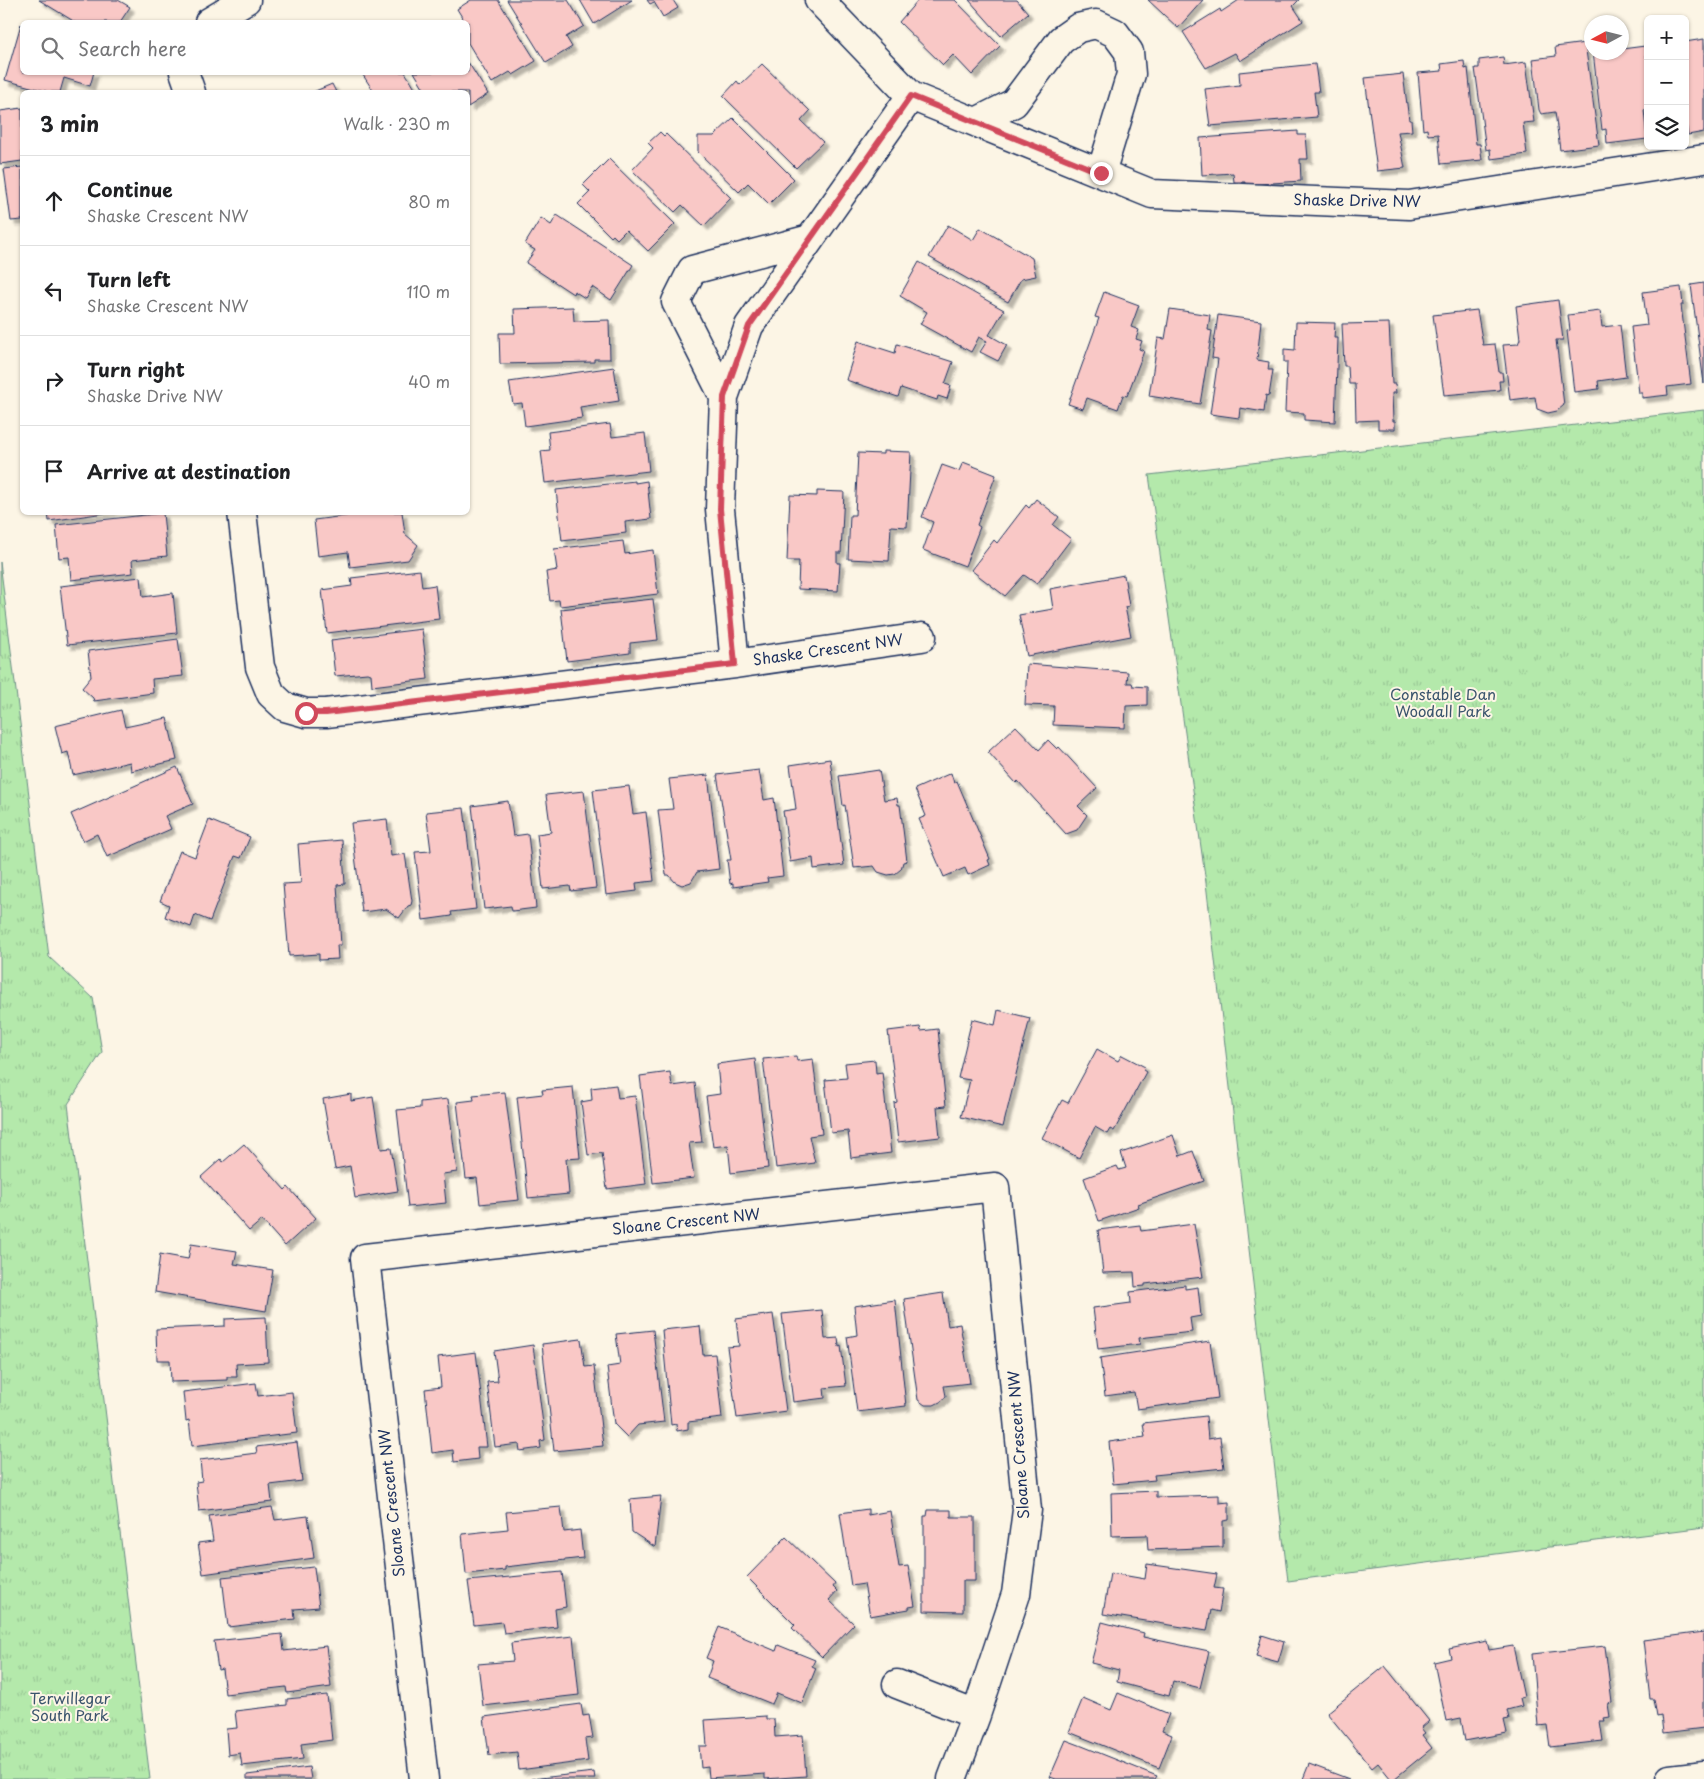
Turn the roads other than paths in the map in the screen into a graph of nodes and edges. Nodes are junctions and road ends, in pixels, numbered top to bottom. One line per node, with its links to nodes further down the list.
1 (246, 0): 3 (street)
2 (819, 0): 6 (street, Shaske Drive NW)
3 (212, 20)
4 (185, 75): 5 (street)
5 (190, 90)
6 (911, 96): 7 (street, Shaske Drive NW); 10 (street, Shaske Crescent NW)
7 (976, 122): 9 (street, Shaske Drive NW); 9 (street)
8 (1704, 158): 9 (street, Shaske Drive NW)
9 (1101, 173)
10 (810, 239): 11 (street, Shaske Crescent NW); 11 (street, Shaske Crescent NW)
11 (724, 397): 14 (street, Shaske Crescent NW)
12 (242, 515): 14 (street, Shaske Crescent NW)
13 (922, 636): 14 (street, Shaske Crescent NW)
14 (735, 664)
15 (896, 1684): 16 (street)
16 (976, 1715): 18 (street, Sloane Crescent NW); 19 (street, Sloane Crescent NW)
17 (1704, 1775): 20 (street)
18 (424, 1779)
19 (952, 1779)
20 (1670, 1779)

